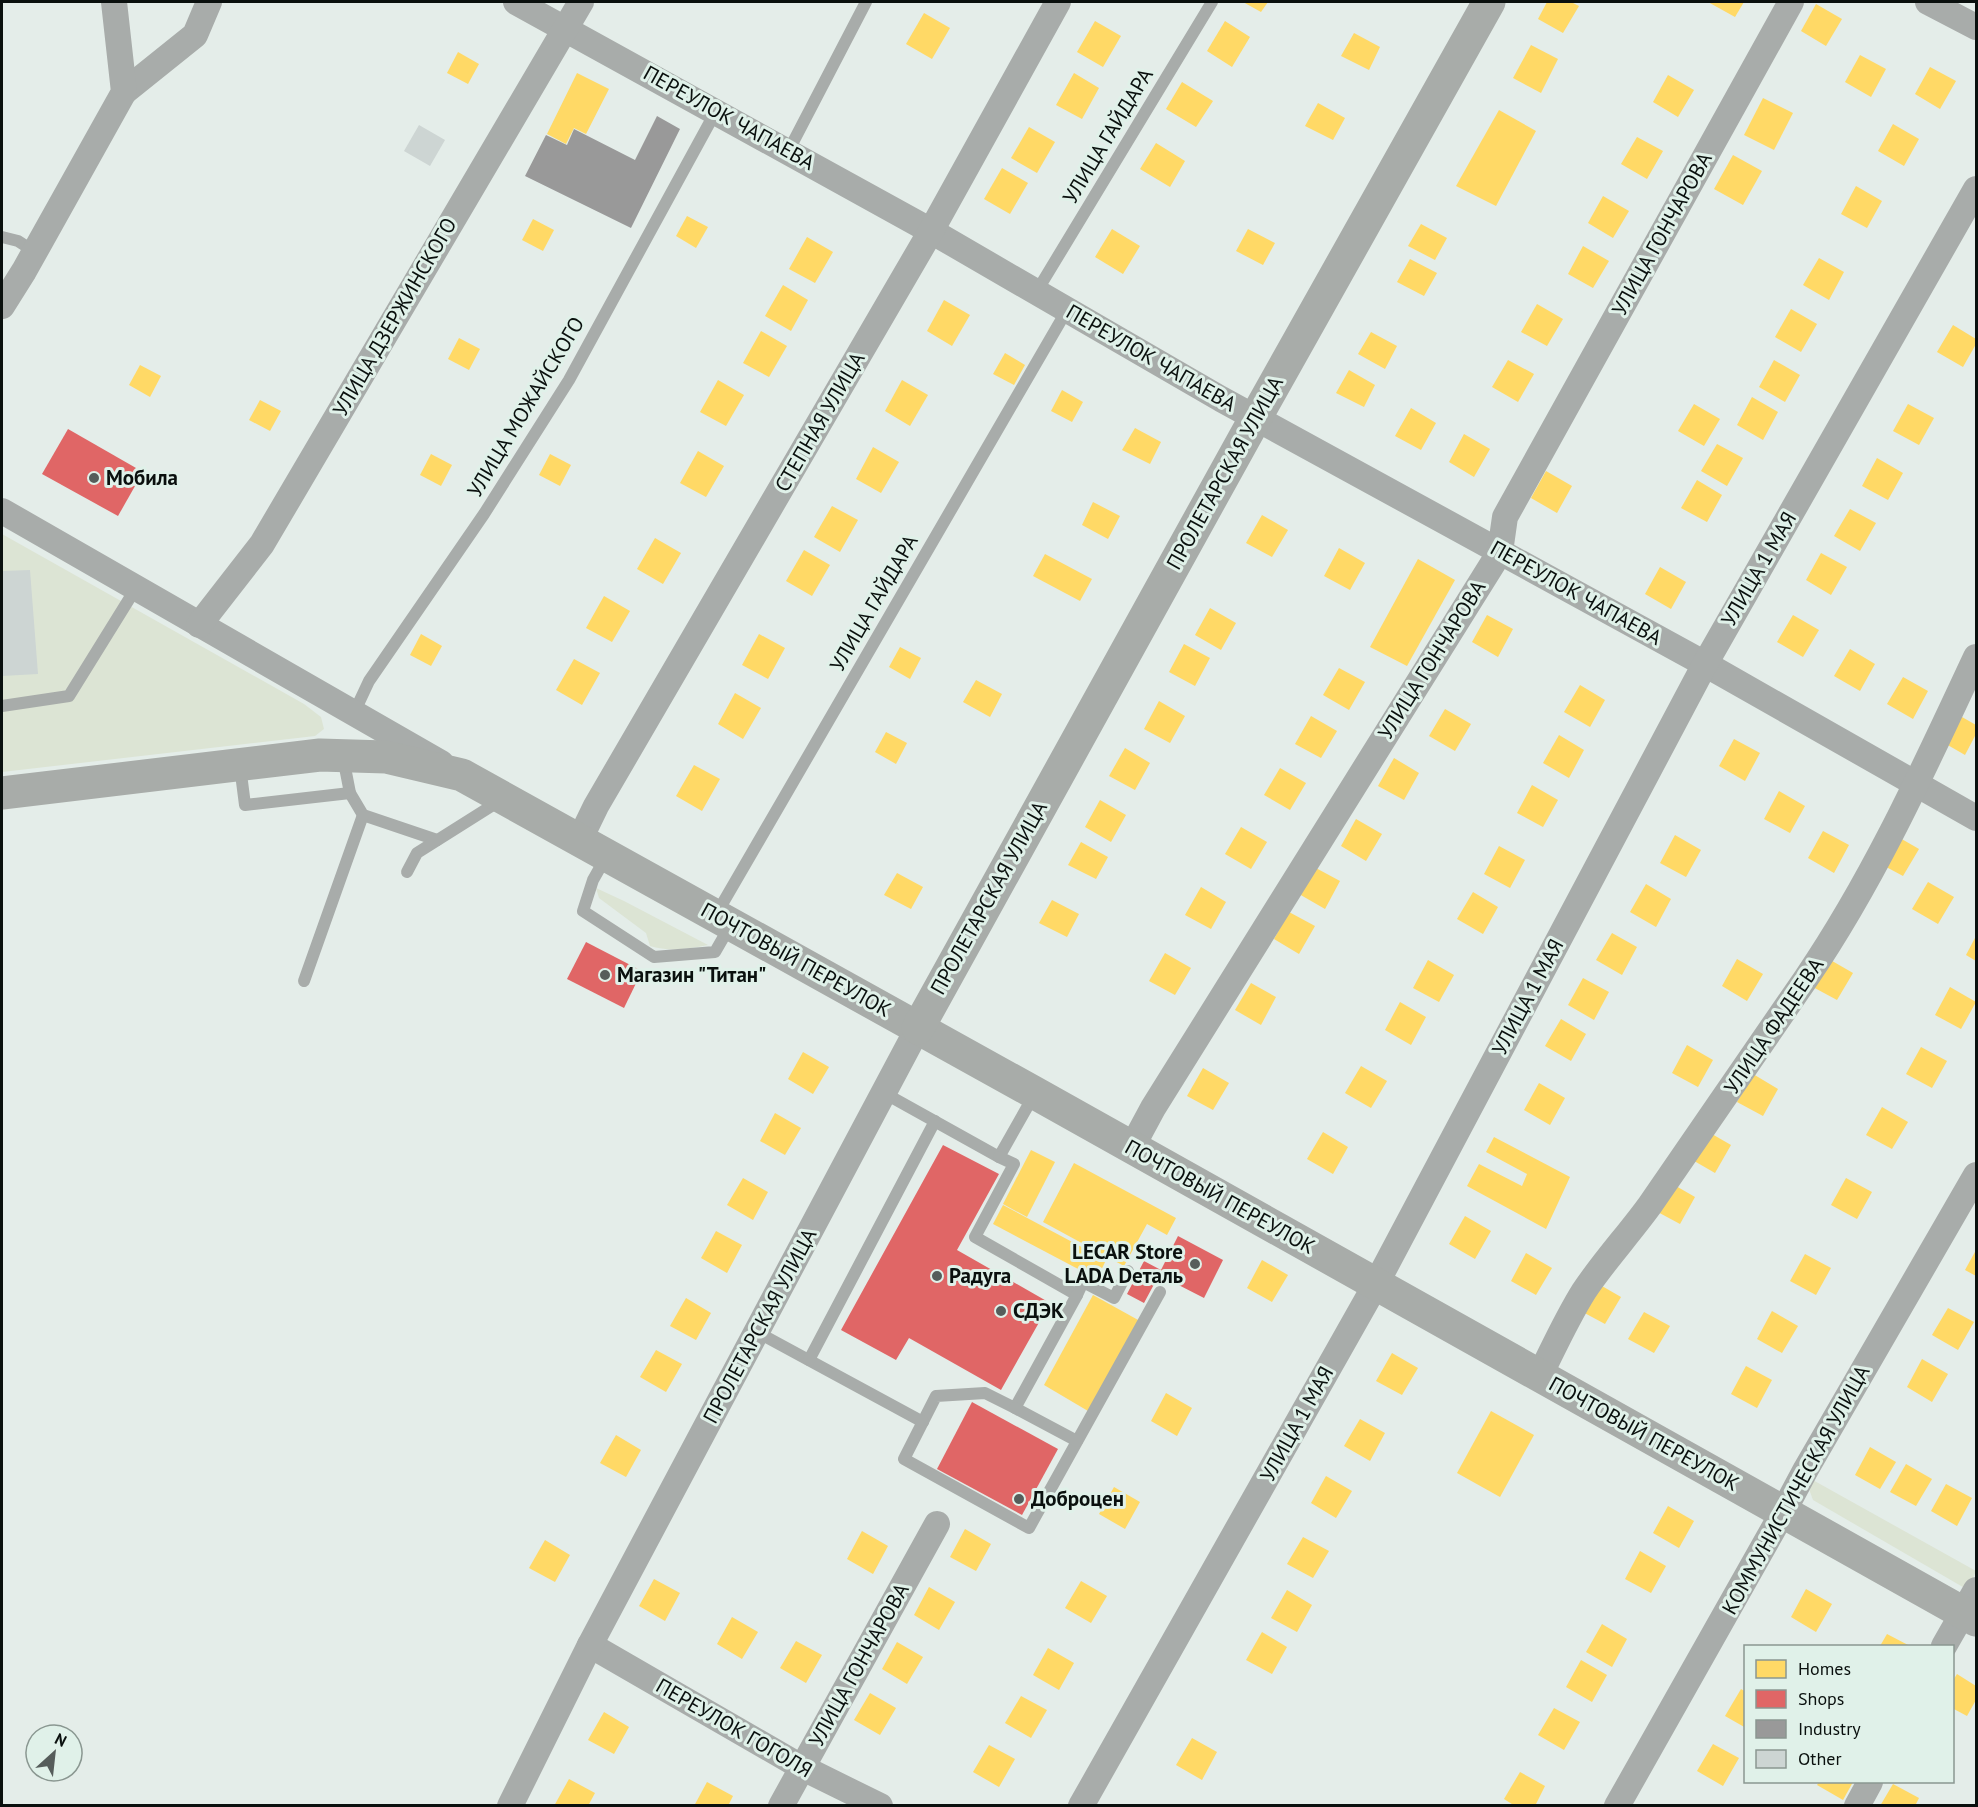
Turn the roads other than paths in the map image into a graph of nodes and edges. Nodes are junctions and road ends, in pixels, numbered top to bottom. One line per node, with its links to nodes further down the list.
1 (114, 2): 13 (street)
2 (209, 2): 13 (street)
3 (516, 2): 12 (street, ПЕРЕУЛОК ЧАПАЕВА)
4 (581, 2): 12 (street, УЛИЦА ДЗЕРЖИНСКОГО)
5 (866, 2): 15 (lane)
6 (1058, 2): 17 (street, СТЕПНАЯ УЛИЦА)
7 (1212, 2): 20 (lane, УЛИЦА ГАЙДАРА)
8 (1489, 2): 23 (main road, ПРОЛЕТАРСКАЯ УЛИЦА)
9 (1791, 2): 25 (street, УЛИЦА ГОНЧАРОВА)
10 (1928, 2): 11 (street)
11 (1977, 27)
12 (565, 29): 14 (street, ПЕРЕУЛОК ЧАПАЕВА); 27 (street, УЛИЦА ДЗЕРЖИНСКОГО)
13 (124, 92): 19 (street)
14 (716, 111): 15 (street, ПЕРЕУЛОК ЧАПАЕВА); 31 (lane, УЛИЦА МОЖАЙСКОГО)
15 (789, 150): 17 (street, ПЕРЕУЛОК ЧАПАЕВА)
16 (1977, 189): 29 (street, УЛИЦА 1 МАЯ)
17 (931, 231): 20 (street, ПЕРЕУЛОК ЧАПАЕВА); 42 (street, СТЕПНАЯ УЛИЦА)
18 (2, 237): 19 (lane)
19 (35, 252): 21 (street)
20 (1037, 291): 22 (street, ПЕРЕУЛОК ЧАПАЕВА)
21 (2, 306)
22 (1067, 310): 23 (street, ПЕРЕУЛОК ЧАПАЕВА); 44 (lane, УЛИЦА ГАЙДАРА)
23 (1256, 417): 25 (street, ПЕРЕУЛОК ЧАПАЕВА); 46 (main road, ПРОЛЕТАРСКАЯ УЛИЦА)
24 (2, 511): 26 (street)
25 (1500, 552): 29 (street, ПЕРЕУЛОК ЧАПАЕВА); 50 (street, УЛИЦА ГОНЧАРОВА)
26 (136, 588): 27 (street); 30 (lane)
27 (199, 625): 31 (street)
28 (1977, 657): 35 (street, УЛИЦА ФАДЕЕВА)
29 (1705, 664): 35 (street, ПЕРЕУЛОК ЧАПАЕВА); 54 (street, УЛИЦА 1 МАЯ)
30 (2, 706)
31 (354, 713): 34 (street)
32 (343, 755): 33 (main road, ПОЧТОВЫЙ ПЕРЕУЛОК); 34 (main road, ПОЧТОВЫЙ ПЕРЕУЛОК); 37 (lane)
33 (239, 765): 36 (main road, ПОЧТОВЫЙ ПЕРЕУЛОК); 37 (lane)
34 (462, 775): 38 (main road, ПОЧТОВЫЙ ПЕРЕУЛОК)
35 (1917, 784): 40 (street, ПЕРЕУЛОК ЧАПАЕВА); 59 (street, УЛИЦА ФАДЕЕВА)
36 (2, 793)
37 (350, 793): 39 (lane)
38 (504, 798): 41 (lane); 42 (main road, ПОЧТОВЫЙ ПЕРЕУЛОК)
39 (363, 815): 41 (lane); 45 (lane)
40 (1977, 818)
41 (437, 840): 43 (lane)
42 (593, 848): 44 (main road, ПОЧТОВЫЙ ПЕРЕУЛОК); 44 (lane, УЛИЦА ГАЙДАРА)
43 (407, 872)
44 (723, 920): 46 (main road, ПОЧТОВЫЙ ПЕРЕУЛОК)
45 (304, 981)
46 (918, 1028): 47 (street, ПРОЛЕТАРСКАЯ УЛИЦА); 48 (main road, ПОЧТОВЫЙ ПЕРЕУЛОК)
47 (884, 1093): 49 (lane); 57 (street, ПРОЛЕТАРСКАЯ УЛИЦА)
48 (1035, 1093): 50 (main road, ПОЧТОВЫЙ ПЕРЕУЛОК); 51 (lane)
49 (935, 1121): 51 (lane); 58 (lane)
50 (1132, 1147): 54 (main road, ПОЧТОВЫЙ ПЕРЕУЛОК)
51 (999, 1156): 56 (lane)
52 (1977, 1175): 63 (street, КОММУНИСТИЧЕСКАЯ УЛИЦА)
53 (1128, 1271): 56 (lane)
54 (1376, 1284): 59 (main road, ПОЧТОВЫЙ ПЕРЕУЛОК); 73 (street, УЛИЦА 1 МАЯ)
55 (1160, 1292): 62 (lane)
56 (1077, 1294): 60 (lane)
57 (757, 1332): 58 (lane); 66 (street, ПРОЛЕТАРСКАЯ УЛИЦА)
58 (809, 1360): 61 (lane)
59 (1540, 1376): 63 (main road, ПОЧТОВЫЙ ПЕРЕУЛОК)
60 (1015, 1408): 61 (lane); 62 (lane)
61 (923, 1422): 62 (lane)
62 (1077, 1441)
63 (1783, 1512): 65 (main road, ПОЧТОВЫЙ ПЕРЕУЛОК); 74 (street, КОММУНИСТИЧЕСКАЯ УЛИЦА)
64 (937, 1524): 68 (street, УЛИЦА ГОНЧАРОВА)
65 (1972, 1607): 67 (street)
66 (590, 1645): 68 (street, ПЕРЕУЛОК ГОГОЛЯ); 70 (street, ПРОЛЕТАРСКАЯ УЛИЦА)
67 (1945, 1645)
68 (802, 1768): 71 (street, УЛИЦА ГОНЧАРОВА); 72 (street, ПЕРЕУЛОК ГОГОЛЯ)
69 (1869, 1783): 75 (street)
70 (510, 1806)
71 (781, 1806)
72 (880, 1806)
73 (1082, 1806)
74 (1617, 1806)
75 (1857, 1806)

